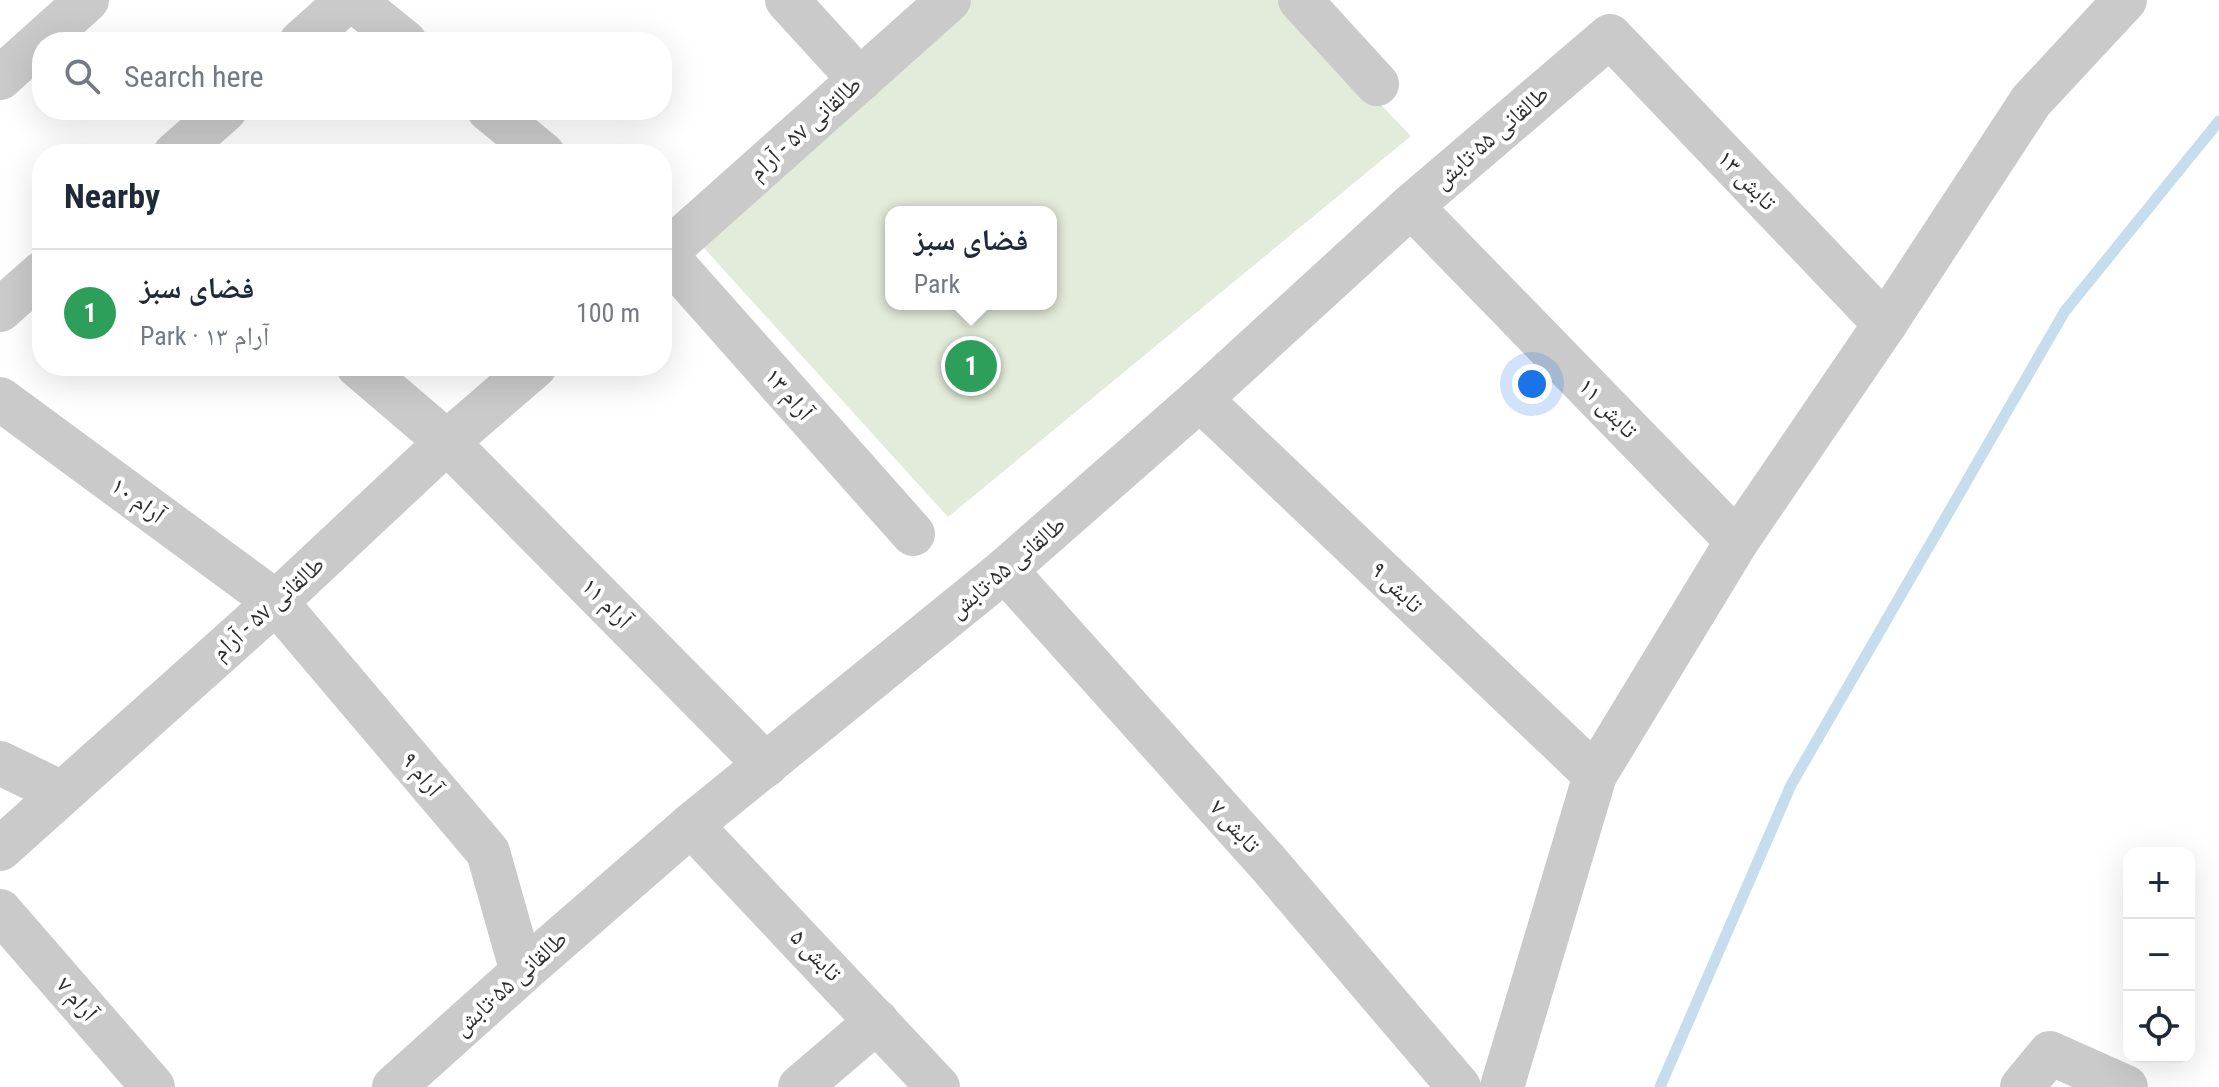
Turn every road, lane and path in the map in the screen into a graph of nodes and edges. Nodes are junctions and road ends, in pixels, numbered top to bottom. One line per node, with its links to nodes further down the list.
1 (87, 0): 7 (street)
2 (351, 0): 8 (street); 9 (street)
3 (787, 0): 13 (street)
4 (949, 0): 13 (street, طالقانی ۵۷ - آرام)
5 (1300, 0): 14 (street)
6 (2125, 0): 24 (street)
7 (51, 32)
8 (313, 32)
9 (392, 32)
10 (1610, 36): 19 (street, طالقانی ۵۵-تابش); 24 (street, تابش ۱۳)
11 (32, 49): 12 (street)
12 (0, 78)
13 (860, 80): 20 (street, طالقانی ۵۷ - آرام)
14 (1377, 84)
15 (214, 120): 17 (street)
16 (501, 120): 18 (street)
17 (186, 144)
18 (531, 144)
19 (1411, 206): 28 (street, طالقانی ۵۵-تابش); 31 (street, تابش ۱۱)
20 (672, 246)
21 (672, 264): 30 (street, آرام ۱۳)
22 (32, 282): 23 (street)
23 (0, 310)
24 (1885, 324): 31 (street)
25 (370, 376): 29 (street, آرام ۱۱)
26 (523, 376): 29 (street, طالقانی ۵۷ - آرام)
27 (0, 399): 33 (street, آرام ۱۰)
28 (1200, 399): 32 (street, طالقانی ۵۵-تابش); 36 (street, تابش ۹)
29 (447, 442): 33 (street, طالقانی ۵۷ - آرام); 35 (street, آرام ۱۱)
30 (913, 534)
31 (1737, 541): 36 (street)
32 (1005, 570): 35 (street, طالقانی ۵۵-تابش); 47 (street, تابش ۷)
33 (276, 602): 37 (street, طالقانی ۵۷ - آرام); 41 (street, آرام ۹)
34 (0, 763): 37 (street)
35 (766, 765): 38 (street, طالقانی ۵۵-تابش)
36 (1595, 775): 48 (street)
37 (62, 793): 39 (street, طالقانی ۵۷ - آرام)
38 (691, 825): 41 (street, طالقانی ۵۵-تابش); 42 (street, تابش ۵)
39 (0, 849)
40 (0, 911): 43 (street, آرام ۷)
41 (522, 972): 44 (street, طالقانی ۵۵-تابش)
42 (877, 1021): 45 (street); 46 (street, تابش ۵)
43 (153, 1087)
44 (394, 1087)
45 (800, 1087)
46 (938, 1087)
47 (1459, 1087)
48 (1502, 1087)
49 (2022, 1087): 50 (street)
50 (2126, 1087)

